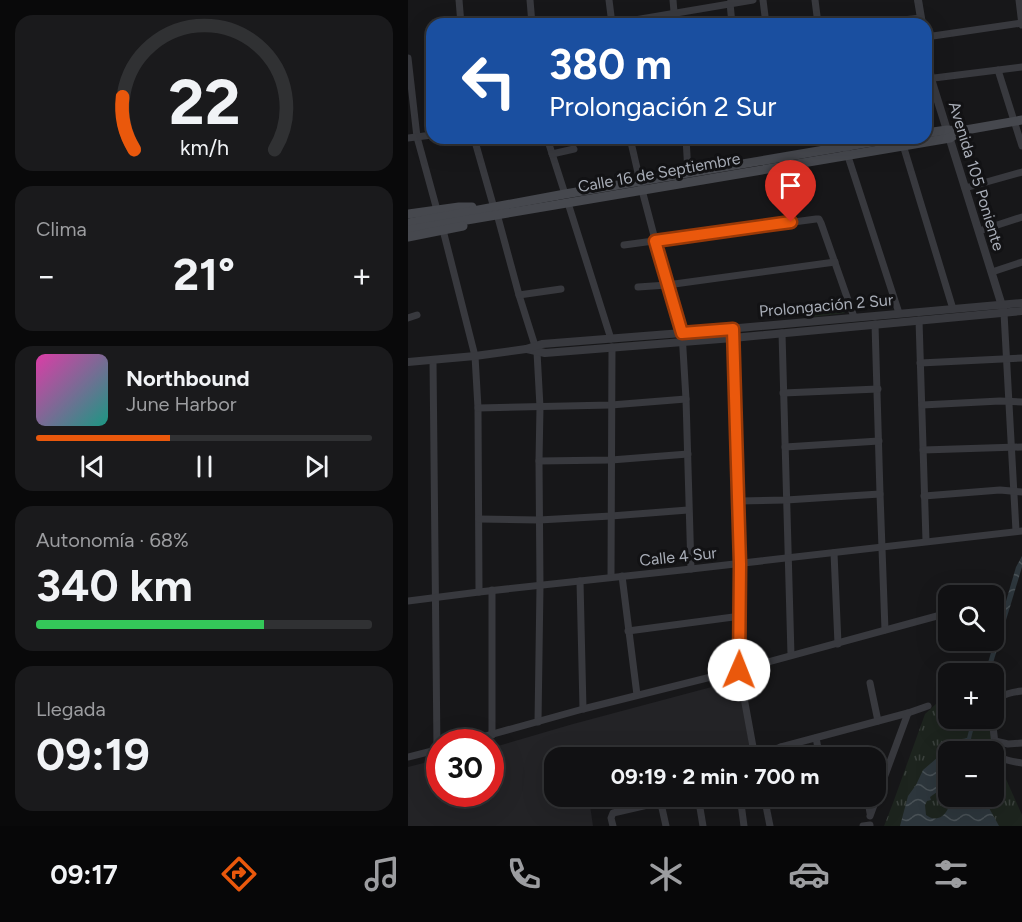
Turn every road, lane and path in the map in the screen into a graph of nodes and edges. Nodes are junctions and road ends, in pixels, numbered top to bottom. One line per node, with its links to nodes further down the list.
1 (459, 0): 12 (street)
2 (530, 0): 13 (street)
3 (609, 0): 14 (street)
4 (673, 0): 11 (street)
5 (753, 0): 10 (street)
6 (763, 0): 18 (street)
7 (815, 0): 19 (street)
8 (918, 0): 20 (street)
9 (1019, 0): 21 (street)
10 (730, 2): 11 (street); 17 (street)
11 (674, 14): 15 (street); 16 (street)
12 (460, 18)
13 (532, 18)
14 (611, 18)
15 (649, 18)
16 (674, 18)
17 (731, 18)
18 (765, 18)
19 (817, 18)
20 (921, 18)
21 (1022, 24): 22 (street)
22 (932, 36)
23 (408, 58): 28 (street)
24 (1022, 67): 25 (street)
25 (998, 70): 26 (street); 29 (street)
26 (932, 78)
27 (932, 89): 31 (street, Avenida 105 Poniente)
28 (410, 90): 33 (street)
29 (1018, 121): 31 (main road); 43 (street)
30 (932, 133): 31 (main road)
31 (949, 134): 35 (main road, Calle 16 de Septiembre); 49 (street, Avenida 105 Poniente)
32 (426, 136): 33 (street)
33 (417, 137): 34 (street); 51 (street)
34 (408, 138)
35 (932, 138)
36 (476, 144): 52 (street)
37 (549, 144): 45 (street)
38 (631, 144): 48 (street)
39 (686, 144): 47 (street)
40 (907, 144): 41 (main road, Calle 16 de Septiembre)
41 (903, 145): 42 (main road, Calle 16 de Septiembre); 72 (street)
42 (845, 146): 47 (main road, Calle 16 de Septiembre); 48 (main road, Calle 16 de Septiembre); 75 (street)
43 (1022, 146)
44 (573, 149): 45 (street)
45 (552, 154): 50 (street)
46 (1022, 172): 49 (street)
47 (688, 173): 48 (main road, Calle 16 de Septiembre)
48 (641, 186): 50 (main road, Calle 16 de Septiembre); 62 (street)
49 (965, 188): 60 (street, Avenida 105 Poniente)
50 (567, 198): 52 (main road, Calle 16 de Septiembre); 84 (street)
51 (437, 210): 53 (main road); 54 (main road)
52 (496, 211): 53 (main road, Calle 16 de Septiembre); 70 (street)
53 (485, 213): 55 (main road, Calle 16 de Septiembre); 59 (main road)
54 (408, 214)
55 (461, 217): 57 (main road, Calle 16 de Septiembre); 58 (main road, Calle 16 de Septiembre)
56 (1022, 217): 60 (street)
57 (408, 223)
58 (408, 230)
59 (442, 230): 61 (main road); 86 (street)
60 (979, 231): 66 (street, Avenida 105 Poniente)
61 (408, 237)
62 (655, 241): 63 (street); 64 (street); 67 (street)
63 (624, 245)
64 (835, 262): 67 (street); 77 (street)
65 (1022, 262): 66 (street)
66 (992, 272): 73 (street, Avenida 105 Poniente)
67 (667, 285): 68 (street); 83 (street)
68 (638, 287)
69 (561, 289): 70 (street)
70 (519, 294): 85 (street)
71 (1022, 303): 73 (street, Prolongación 2 Sur)
72 (953, 309): 73 (street, Prolongación 2 Sur); 75 (street, Prolongación 2 Sur)
73 (1003, 309): 74 (street, Prolongación 2 Sur); 79 (street, Prolongación 2 Sur); 87 (street)
74 (1022, 311)
75 (899, 313): 77 (street, Prolongación 2 Sur)
76 (417, 315): 78 (street)
77 (854, 317): 81 (street, Prolongación 2 Sur)
78 (408, 318)
79 (919, 320): 80 (street, Prolongación 2 Sur); 91 (street)
80 (875, 324): 82 (street, Prolongación 2 Sur); 92 (street)
81 (733, 333): 82 (street, Prolongación 2 Sur); 83 (street, Prolongación 2 Sur); 113 (street)
82 (782, 333): 93 (street)
83 (682, 337): 84 (street, Prolongación 2 Sur); 94 (street)
84 (611, 343): 85 (street, Prolongación 2 Sur); 97 (street)
85 (536, 349): 86 (street, Prolongación 2 Sur); 99 (street)
86 (475, 356): 89 (street, Prolongación 2 Sur); 100 (street)
87 (1007, 358): 88 (street); 91 (street); 95 (street)
88 (1022, 358)
89 (433, 360): 90 (street, Prolongación 2 Sur); 131 (street)
90 (408, 362)
91 (920, 363): 98 (street)
92 (878, 389): 93 (street); 101 (street)
93 (783, 393): 102 (street)
94 (686, 399): 97 (street); 106 (street)
95 (1009, 401): 96 (street); 98 (street); 103 (street)
96 (1022, 402)
97 (611, 405): 99 (street); 107 (street)
98 (922, 405): 105 (street)
99 (540, 407): 100 (street); 108 (street)
100 (478, 408): 116 (street)
101 (879, 441): 102 (street); 110 (street)
102 (785, 447): 112 (street)
103 (1011, 447): 104 (street); 105 (street); 109 (street)
104 (1022, 447)
105 (923, 450): 111 (street)
106 (688, 454): 107 (street); 114 (street)
107 (611, 460): 108 (street); 115 (street)
108 (539, 461): 117 (street)
109 (1018, 492): 111 (street); 118 (street)
110 (880, 494): 112 (street); 120 (street)
111 (924, 496): 119 (street)
112 (786, 500): 113 (street); 122 (street)
113 (738, 501): 123 (street)
114 (688, 510): 115 (street); 124 (street)
115 (611, 516): 117 (street); 126 (street)
116 (478, 519): 117 (street); 130 (street)
117 (539, 520): 128 (street)
118 (1019, 531): 119 (street, Calle 4 Sur)
119 (926, 541): 120 (street, Calle 4 Sur)
120 (883, 547): 121 (street, Calle 4 Sur); 135 (street)
121 (834, 553): 122 (street, Calle 4 Sur); 137 (street)
122 (788, 558): 123 (street, Calle 4 Sur); 138 (street)
123 (740, 564): 124 (street, Calle 4 Sur); 133 (street)
124 (690, 569): 125 (street, Calle 4 Sur)
125 (622, 576): 126 (street, Calle 4 Sur); 136 (street)
126 (611, 577): 127 (street, Calle 4 Sur)
127 (580, 581): 128 (street, Calle 4 Sur); 146 (street)
128 (540, 586): 129 (street, Calle 4 Sur); 149 (street)
129 (492, 590): 130 (street, Calle 4 Sur); 151 (street)
130 (479, 591): 131 (street, Calle 4 Sur)
131 (436, 597): 132 (street, Calle 4 Sur); 150 (street)
132 (408, 601)
133 (741, 616): 136 (street); 139 (street)
134 (938, 617): 135 (street)
135 (885, 630): 137 (street)
136 (628, 631): 143 (street)
137 (838, 644): 138 (street)
138 (791, 655): 139 (street)
139 (739, 670): 143 (street); 158 (street)
140 (870, 683): 148 (street)
141 (1022, 686): 142 (street)
142 (1022, 691): 144 (street)
143 (637, 695): 146 (street)
144 (1004, 695)
145 (928, 706): 147 (street)
146 (583, 709): 149 (street)
147 (908, 713): 148 (street); 165 (street)
148 (878, 721): 154 (street)
149 (538, 722): 153 (street)
150 (438, 729)
151 (492, 729)
152 (993, 729): 155 (street)
153 (504, 732)
154 (816, 738): 159 (street); 160 (street)
155 (995, 741)
156 (1004, 743): 157 (street)
157 (1022, 743)
158 (753, 747)
159 (781, 747)
160 (818, 747)
161 (426, 752): 162 (street)
162 (408, 757)
163 (1004, 758): 164 (street)
164 (1022, 763)
165 (886, 765)
166 (700, 807): 173 (street)
167 (741, 807): 174 (street)
168 (766, 807): 175 (street)
169 (869, 807): 170 (street)
170 (872, 807)
171 (613, 826): 172 (street)
172 (666, 826)
173 (703, 826)
174 (744, 826)
175 (770, 826)

